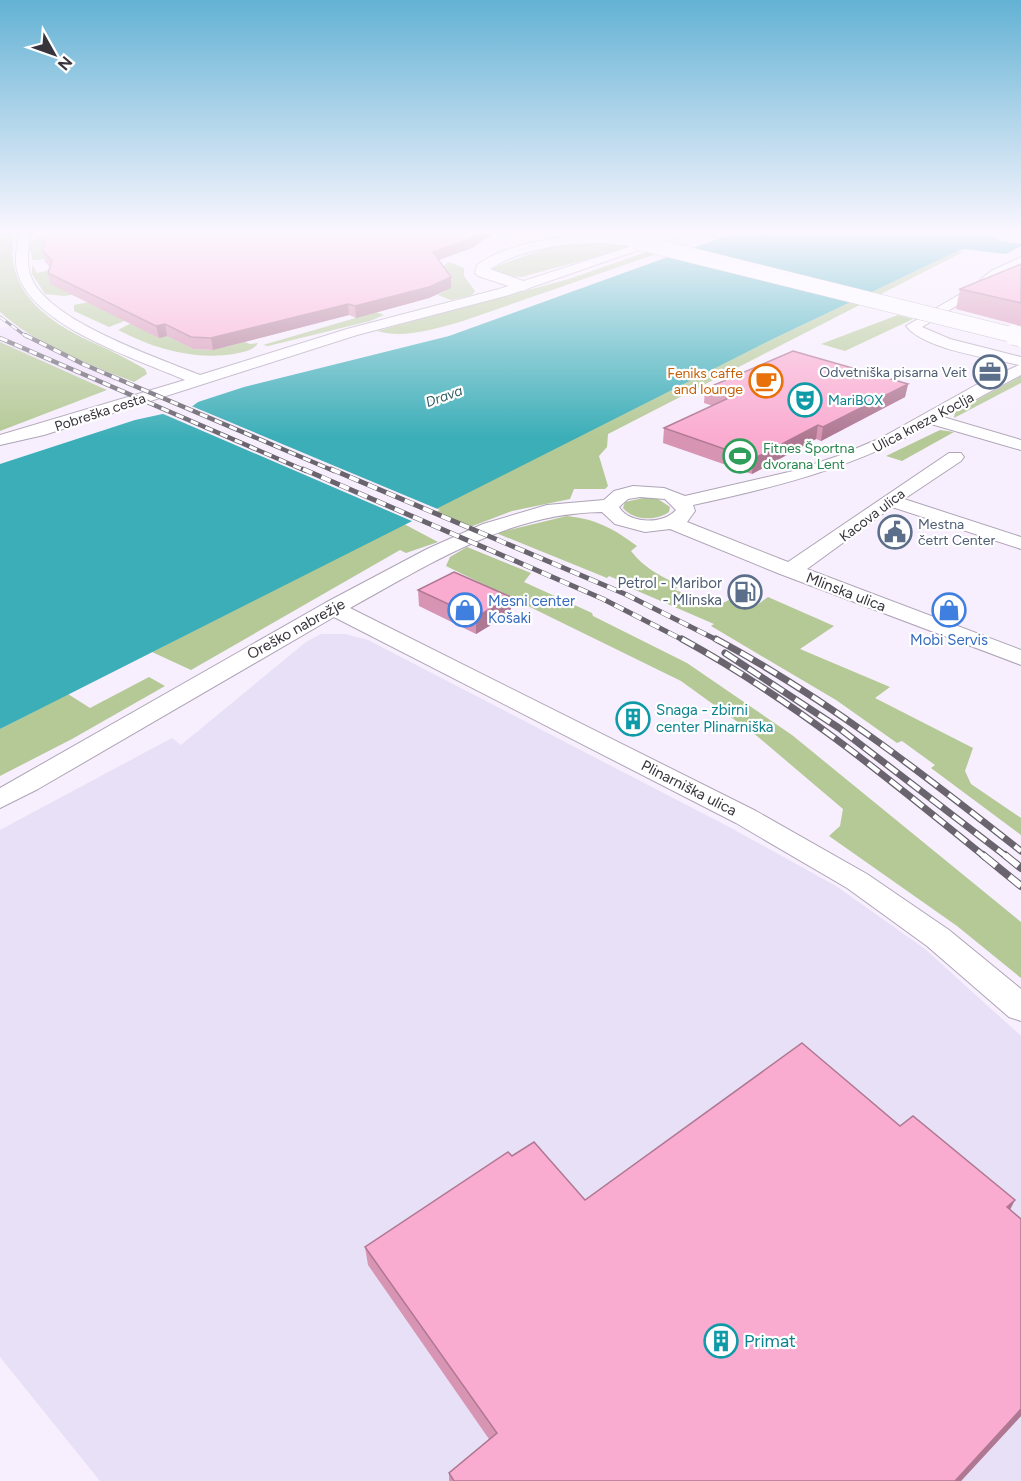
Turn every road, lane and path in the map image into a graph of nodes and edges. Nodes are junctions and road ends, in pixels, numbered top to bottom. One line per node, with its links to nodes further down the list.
1 (29, 300): 10 (street)
2 (475, 300): 6 (street)
3 (878, 300): 8 (main road, bridge)
4 (890, 300): 7 (main road, bridge)
5 (958, 300): 11 (street)
6 (352, 332): 9 (street); 13 (street)
7 (1021, 332)
8 (1021, 337)
9 (256, 354): 10 (street); 13 (street)
10 (142, 355): 13 (street)
11 (1021, 361)
12 (1021, 369): 14 (street, Ulica kneza Koclja)
13 (193, 377): 15 (street)
14 (931, 419): 16 (street); 19 (street, Ulica kneza Koclja)
15 (0, 439)
16 (1021, 445)
17 (955, 457): 18 (street, Kacova ulica)
18 (889, 500): 22 (street); 23 (street, Kacova ulica)
19 (682, 502): 20 (street); 21 (street)
20 (609, 506): 21 (street); 24 (street, Oreško nabrežje)
21 (673, 522): 23 (street, Mlinska ulica)
22 (1021, 543)
23 (787, 570): 25 (street, Mlinska ulica)
24 (333, 608): 26 (street, Oreško nabrežje); 27 (street, Plinarniška ulica)
25 (1021, 658)
26 (0, 799)
27 (1021, 1008)

